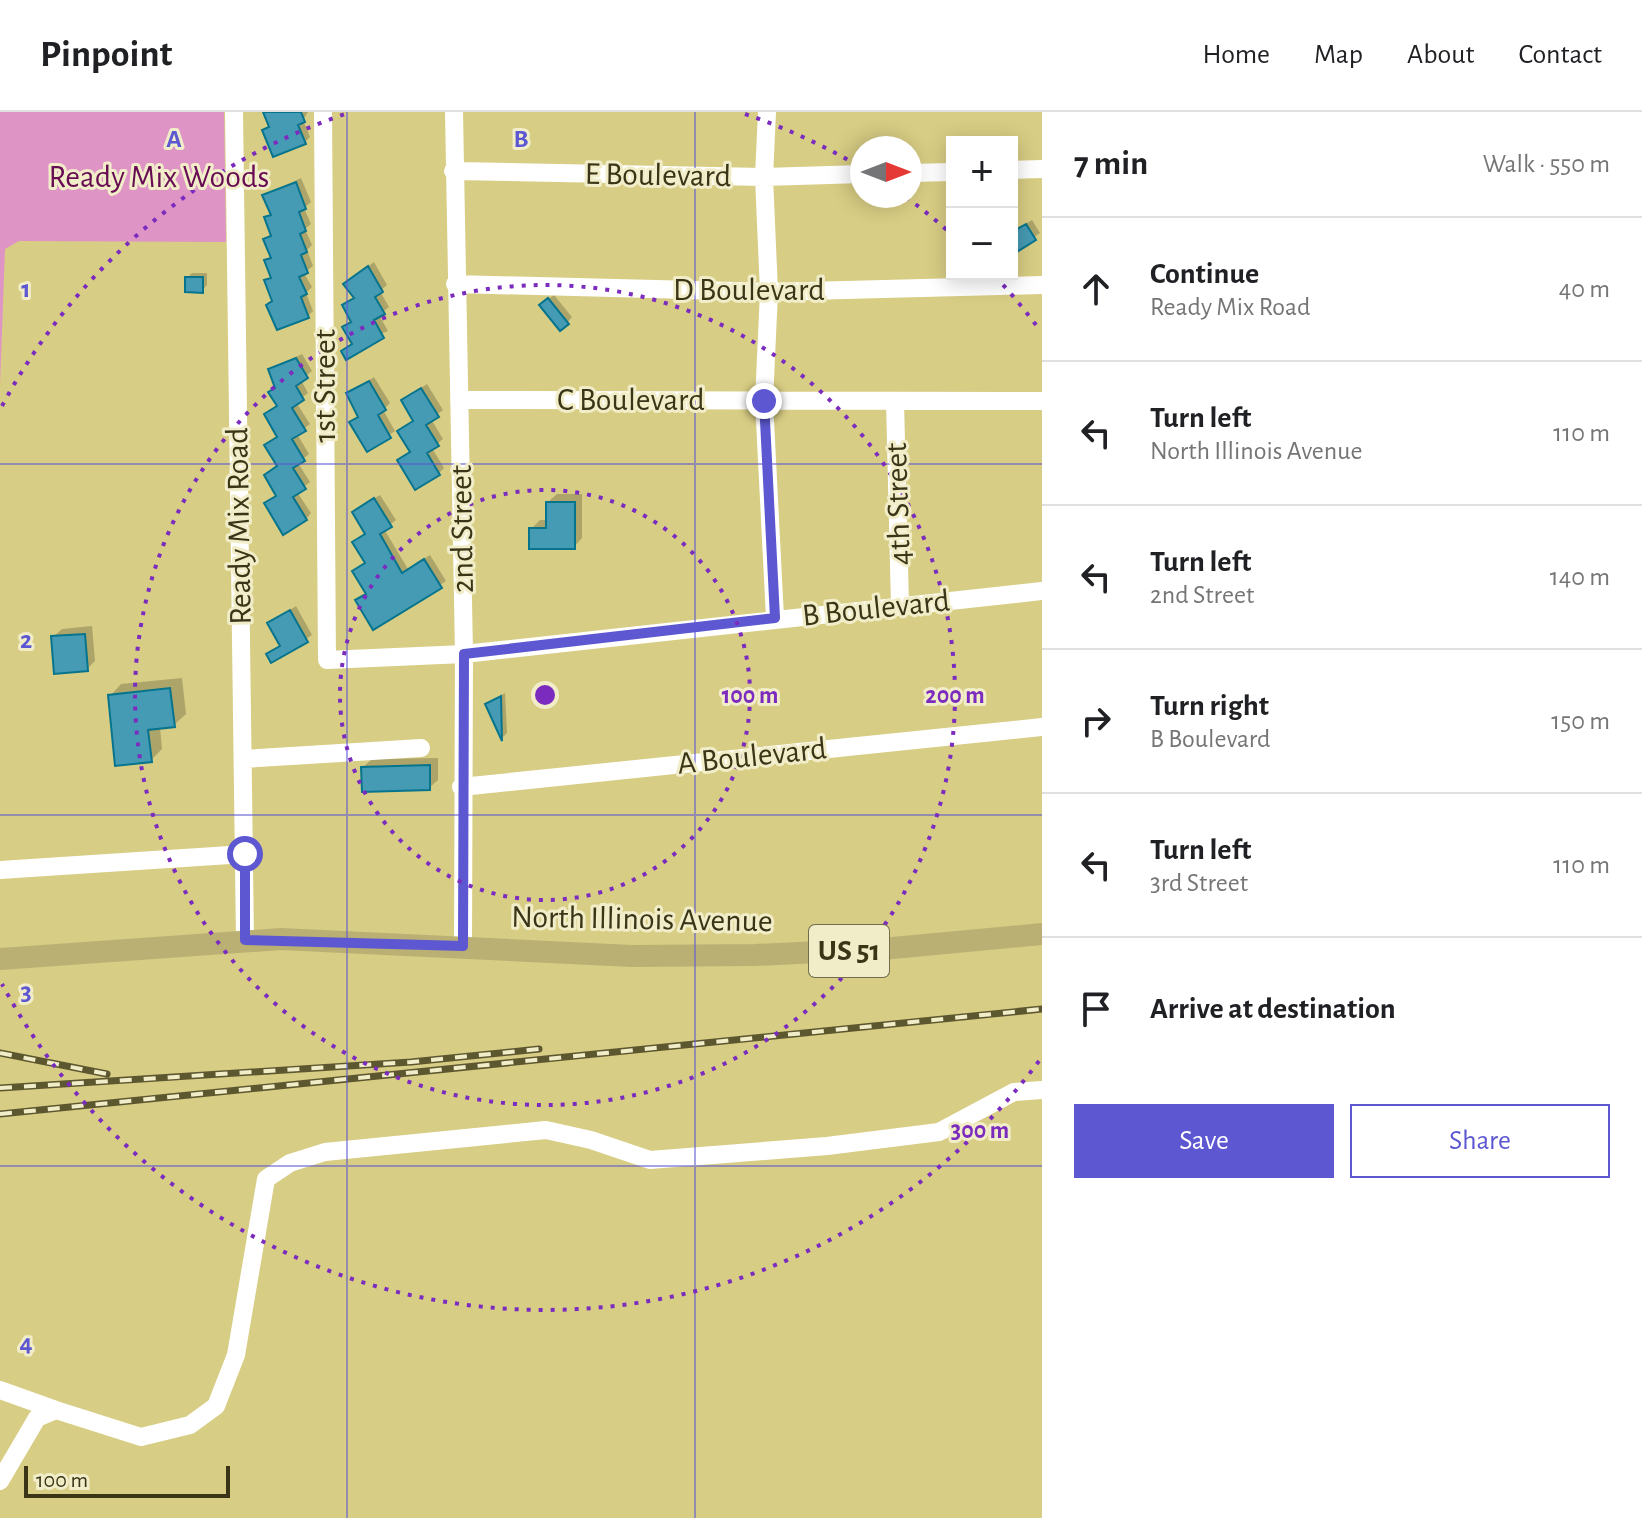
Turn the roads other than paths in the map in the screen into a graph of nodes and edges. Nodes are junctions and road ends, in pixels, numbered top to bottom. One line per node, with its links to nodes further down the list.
1 (234, 112): 26 (street, Ready Mix Road)
2 (323, 112): 23 (street, 1st Street)
3 (454, 112): 7 (street, 2nd Street)
4 (767, 112): 11 (street)
5 (1042, 169): 6 (street)
6 (1018, 170)
7 (453, 171): 11 (street, E Boulevard); 12 (street, 2nd Street)
8 (946, 172): 9 (street)
9 (922, 173)
10 (850, 174): 11 (street, E Boulevard)
11 (764, 177): 14 (street)
12 (455, 284): 14 (street, D Boulevard); 15 (street, 2nd Street)
13 (1042, 285): 14 (street, D Boulevard)
14 (769, 292): 16 (street)
15 (459, 400): 16 (street, C Boulevard); 22 (street, 2nd Street)
16 (764, 401): 17 (street, C Boulevard); 21 (street)
17 (895, 401): 18 (street, C Boulevard); 20 (street, 4th Street)
18 (1042, 401)
19 (1042, 591): 20 (street, B Boulevard)
20 (900, 606): 21 (street, B Boulevard)
21 (775, 618): 22 (street, B Boulevard)
22 (464, 654): 23 (street, B Boulevard); 27 (street, 2nd Street)
23 (327, 660)
24 (1042, 727): 27 (street, A Boulevard)
25 (421, 748): 26 (street)
26 (243, 759): 28 (street, Ready Mix Road)
27 (461, 787): 32 (street, 2nd Street)
28 (245, 854): 29 (street); 31 (street, Ready Mix Road)
29 (0, 870)
30 (1042, 934): 32 (main road, North Illinois Avenue / US 51)
31 (245, 940): 32 (main road, North Illinois Avenue / US 51); 33 (main road, North Illinois Avenue / US 51)
32 (463, 946)
33 (0, 959)
34 (1042, 1090): 36 (street)
35 (0, 1390): 36 (street)
36 (56, 1410): 37 (street)
37 (0, 1481)

